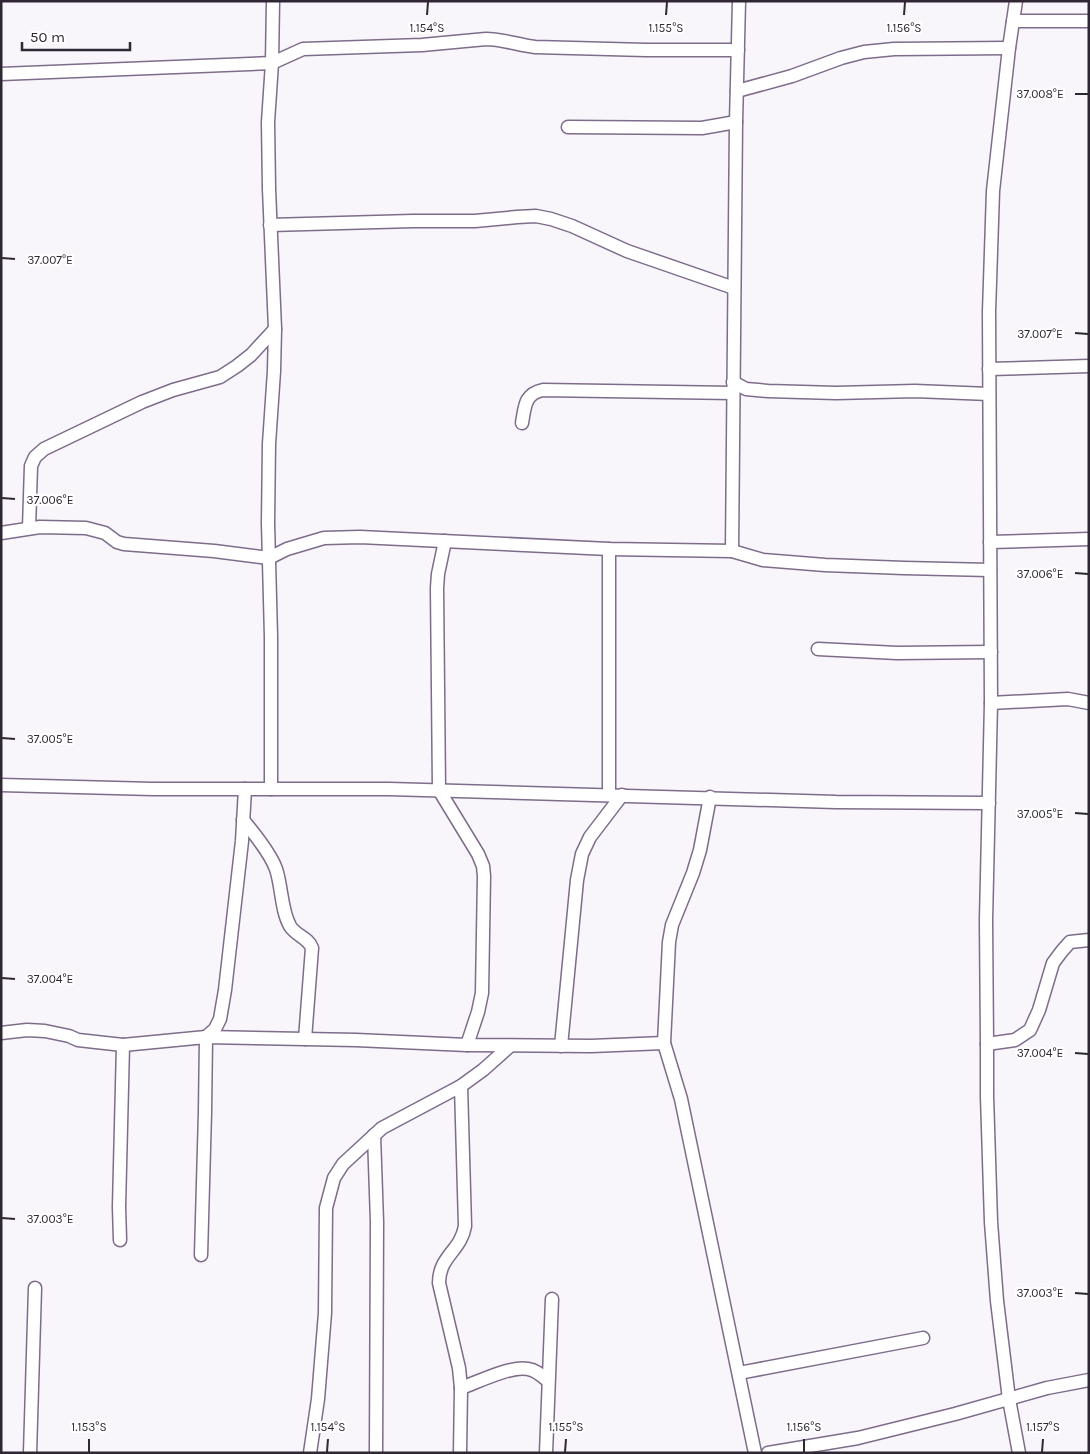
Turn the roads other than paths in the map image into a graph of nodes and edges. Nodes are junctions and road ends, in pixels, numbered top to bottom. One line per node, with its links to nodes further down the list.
1 (272, 1): 8 (street)
2 (739, 1): 7 (street)
3 (1016, 1): 4 (street)
4 (1013, 21): 5 (street); 6 (street)
5 (1089, 21)
6 (1009, 48): 10 (street); 17 (street)
7 (738, 50): 8 (street); 10 (street)
8 (272, 63): 9 (street); 13 (street)
9 (1, 74)
10 (737, 91): 11 (street)
11 (736, 122): 12 (street); 14 (street)
12 (568, 127)
13 (270, 225): 14 (street); 15 (street)
14 (734, 288): 18 (street)
15 (275, 329): 21 (street); 28 (street)
16 (1089, 366): 17 (street)
17 (989, 369): 19 (street)
18 (733, 388): 19 (street); 20 (street); 27 (street)
19 (989, 394): 25 (street)
20 (522, 423)
21 (28, 528): 22 (street); 28 (street)
22 (1, 533)
23 (1089, 539): 25 (street)
24 (445, 541): 26 (street); 28 (street); 37 (street)
25 (990, 542): 29 (street)
26 (609, 549): 27 (street); 38 (street)
27 (732, 551): 29 (street)
28 (269, 558): 36 (street)
29 (990, 570): 31 (street)
30 (818, 649): 31 (street)
31 (991, 652): 33 (street)
32 (1089, 703): 33 (street)
33 (991, 704): 40 (street)
34 (1, 785): 35 (street)
35 (244, 789): 36 (street); 41 (street)
36 (271, 789): 37 (street)
37 (439, 790): 38 (street); 49 (street)
38 (615, 795): 39 (street); 51 (street)
39 (710, 797): 40 (street); 46 (street)
40 (989, 803): 48 (street)
41 (243, 820): 44 (street); 45 (street)
42 (1089, 940): 48 (street)
43 (1, 1033): 47 (street)
44 (206, 1037): 45 (street); 47 (street); 55 (street)
45 (305, 1039): 49 (street)
46 (664, 1043): 51 (street); 59 (street)
47 (122, 1044): 54 (street)
48 (986, 1044): 63 (street)
49 (467, 1045): 50 (street)
50 (510, 1046): 51 (street); 52 (street)
51 (561, 1046)
52 (461, 1086): 53 (street); 62 (street)
53 (374, 1135): 65 (street); 66 (street)
54 (120, 1240)
55 (201, 1255)
56 (34, 1288): 64 (street)
57 (552, 1299): 61 (street)
58 (923, 1338): 59 (street)
59 (739, 1373): 69 (street)
60 (1089, 1380): 63 (street)
61 (548, 1381): 62 (street); 68 (street)
62 (462, 1388): 67 (street)
63 (1009, 1399): 70 (street); 71 (street)
64 (30, 1453)
65 (310, 1453)
66 (376, 1453)
67 (460, 1453)
68 (546, 1453)
69 (755, 1453)
70 (768, 1453)
71 (1019, 1453)

